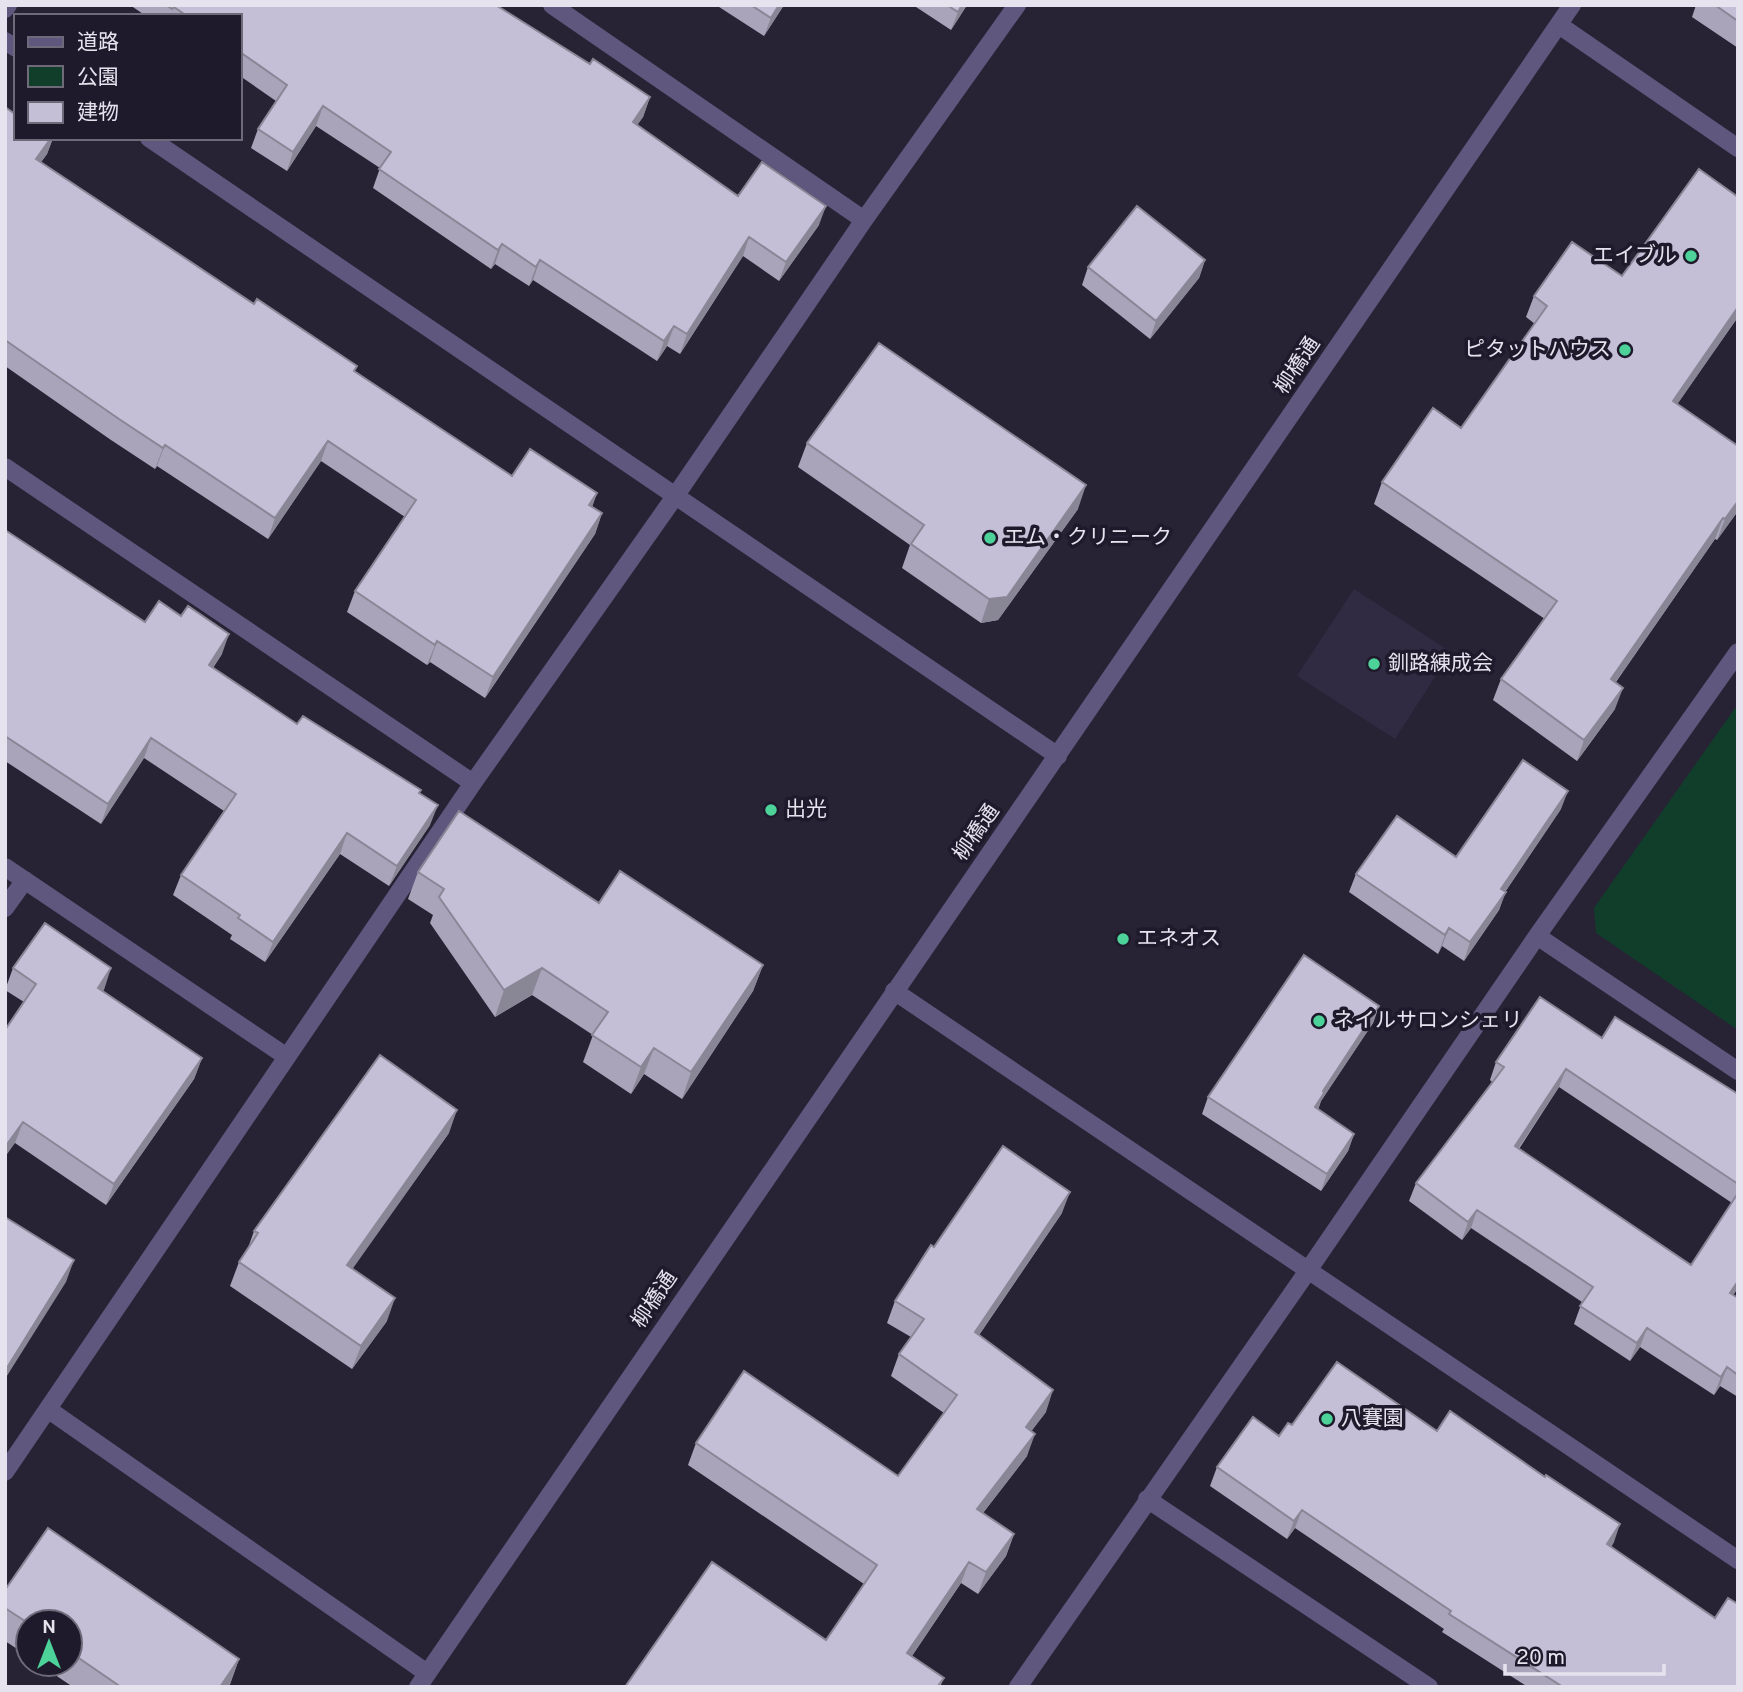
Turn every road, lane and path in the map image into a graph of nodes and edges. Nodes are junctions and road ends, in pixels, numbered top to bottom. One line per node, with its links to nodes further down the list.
1 (552, 5): 7 (street)
2 (1017, 5): 7 (street)
3 (1572, 5): 4 (street, 柳橋通)
4 (1559, 25): 6 (street); 11 (street, 柳橋通)
5 (152, 140): 9 (street)
6 (1738, 148)
7 (864, 220): 9 (street)
8 (5, 467): 12 (street)
9 (676, 495): 11 (street); 12 (street)
10 (1738, 652): 16 (street)
11 (1058, 756): 17 (street, 柳橋通)
12 (473, 783): 18 (street)
13 (5, 867): 14 (street)
14 (25, 880): 15 (street); 18 (street)
15 (5, 908)
16 (1537, 936): 19 (street); 20 (street)
17 (894, 990): 20 (street); 25 (street, 柳橋通)
18 (286, 1058): 21 (street)
19 (1738, 1072)
20 (1307, 1272): 23 (street); 24 (street)
21 (49, 1410): 22 (street); 25 (street)
22 (5, 1472)
23 (1147, 1499): 26 (street); 27 (street)
24 (1738, 1560)
25 (423, 1680)
26 (1018, 1687)
27 (1429, 1687)

